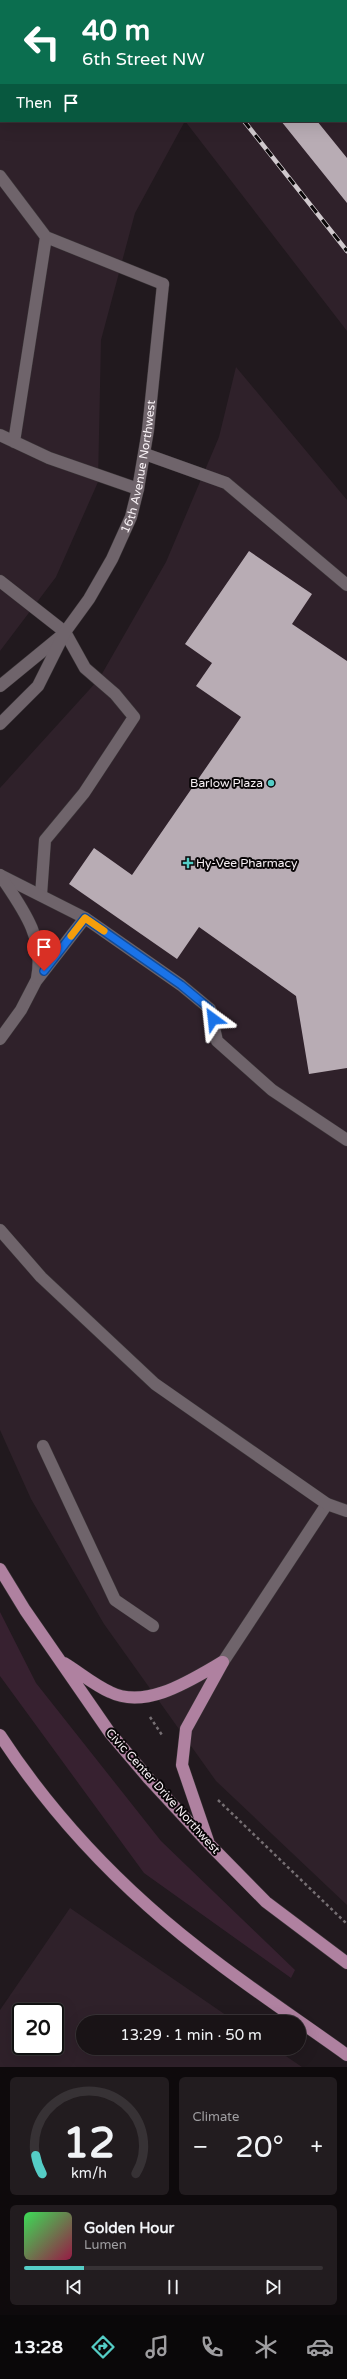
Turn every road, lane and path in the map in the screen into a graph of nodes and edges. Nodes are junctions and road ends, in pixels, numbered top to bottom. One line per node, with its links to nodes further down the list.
1 (0, 176): 2 (street)
2 (46, 237): 4 (street); 5 (street, 16th Avenue Northwest)
3 (0, 435): 4 (street)
4 (14, 442): 6 (street)
5 (145, 454): 6 (street, 16th Avenue Northwest); 8 (street)
6 (138, 489): 9 (street, 16th Avenue Northwest)
7 (0, 581): 9 (street)
8 (347, 585)
9 (65, 632): 10 (street, 16th Avenue Northwest); 11 (street, 16th Avenue Northwest); 13 (street)
10 (0, 686)
11 (0, 724)
12 (0, 875): 13 (street); 15 (street)
13 (41, 896): 14 (street)
14 (85, 918): 15 (street); 17 (street)
15 (36, 982): 16 (street)
16 (0, 1039)
17 (347, 1140)
18 (0, 1230): 20 (street)
19 (43, 1446): 23 (street)
20 (328, 1504): 21 (street); 25 (street)
21 (347, 1511)
22 (0, 1569): 24 (main road, Civic Center Drive Northwest)
23 (153, 1626)
24 (59, 1660): 26 (main road); 30 (main road, Civic Center Drive Northwest)
25 (223, 1662): 26 (main road); 28 (main road)
26 (138, 1699): 28 (path)
27 (0, 1735): 33 (main road)
28 (182, 1765): 30 (main road)
29 (216, 1798): 31 (path)
30 (210, 1846): 32 (main road, Civic Center Drive Northwest)
31 (347, 1924)
32 (347, 1963)
33 (347, 2055)

